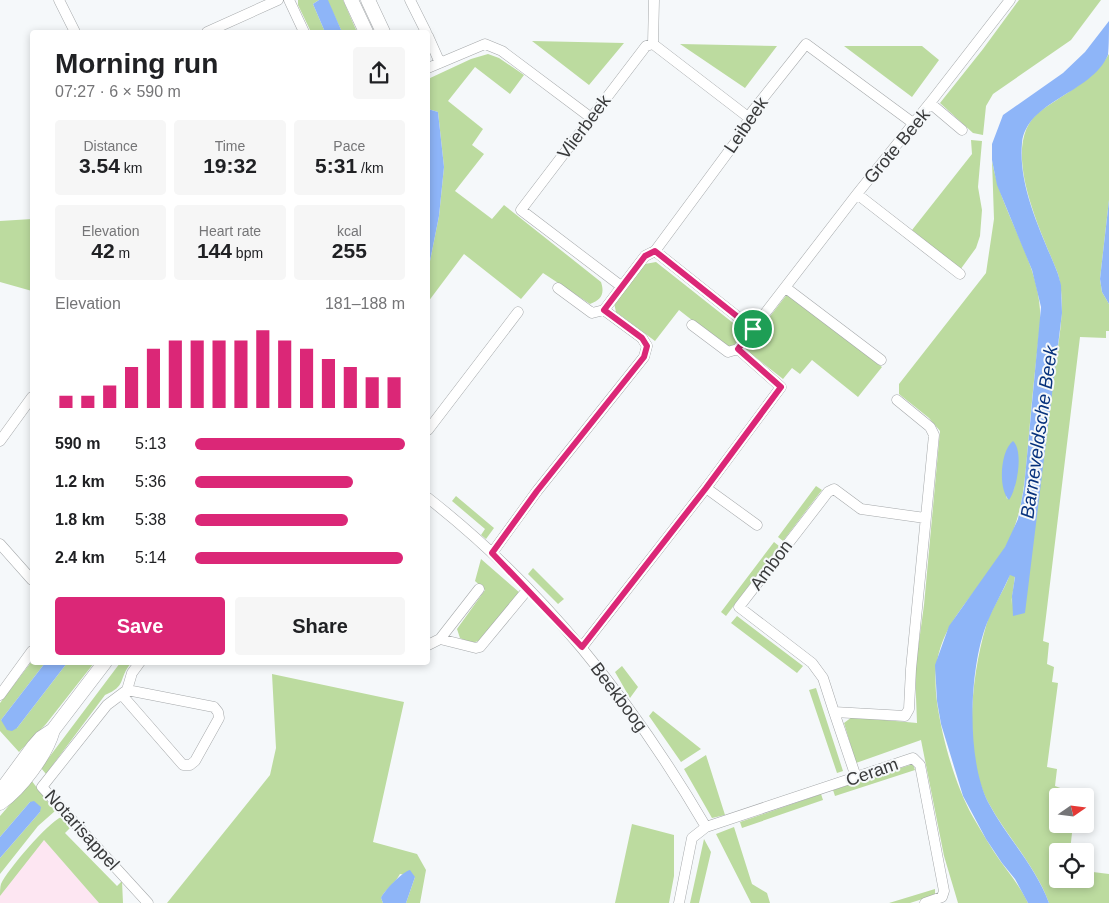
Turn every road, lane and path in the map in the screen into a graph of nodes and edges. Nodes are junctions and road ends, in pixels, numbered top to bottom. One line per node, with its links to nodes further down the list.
1 (59, 0): 9 (street)
2 (278, 0): 10 (street)
3 (289, 0): 11 (street)
4 (352, 0): 12 (street)
5 (368, 0): 13 (street)
6 (410, 0): 14 (street)
7 (654, 0): 16 (street)
8 (1010, 0): 19 (street)
9 (74, 30)
10 (211, 30)
11 (303, 30)
12 (365, 30)
13 (382, 30)
14 (425, 30)
15 (430, 40): 17 (street)
16 (653, 44): 20 (street, Vlierbeek); 21 (street)
17 (440, 63): 18 (street); 20 (street)
18 (430, 67)
19 (930, 103): 22 (street, Grote Beek); 23 (street, Grote Beek)
20 (590, 117): 27 (street, Vlierbeek)
21 (748, 117): 22 (street, Leibeek); 25 (street, Leibeek)
22 (913, 123): 24 (street, Grote Beek)
23 (962, 130)
24 (857, 194): 26 (street, Grote Beek); 29 (street, Grote Beek)
25 (655, 251): 27 (street, Leibeek); 33 (street)
26 (960, 274)
27 (621, 286): 30 (street, Leibeek)
28 (558, 288): 30 (street)
29 (786, 288): 33 (street, Grote Beek); 35 (street)
30 (604, 310): 45 (street)
31 (518, 312): 38 (street)
32 (692, 325): 34 (street)
33 (753, 329): 34 (street, Grote Beek)
34 (738, 349): 40 (street)
35 (881, 360)
36 (897, 400): 42 (street)
37 (29, 411): 39 (street)
38 (430, 427)
39 (0, 441)
40 (706, 488): 43 (street); 51 (street)
41 (430, 500): 45 (street, Beekboog)
42 (925, 518): 57 (street); 57 (street, Ambon)
43 (757, 525)
44 (0, 544): 46 (street)
45 (492, 553): 48 (street, Beekboog)
46 (30, 578)
47 (479, 589): 49 (street)
48 (528, 589): 49 (street); 51 (street, Beekboog)
49 (440, 640): 50 (street)
50 (430, 644)
51 (582, 647): 62 (street, Beekboog)
52 (30, 654): 56 (street)
53 (103, 665): 58 (street)
54 (138, 665): 55 (street, Notarisappel)
55 (124, 692): 55 (street); 63 (street, Notarisappel)
56 (0, 694)
57 (834, 712): 59 (street, Ambon)
58 (53, 730): 60 (street); 61 (street)
59 (856, 777): 62 (street, Ceram); 65 (street, Ceram)
60 (0, 792)
61 (0, 803)
62 (706, 827): 64 (street)
63 (148, 903)
64 (679, 903)
65 (925, 903)

